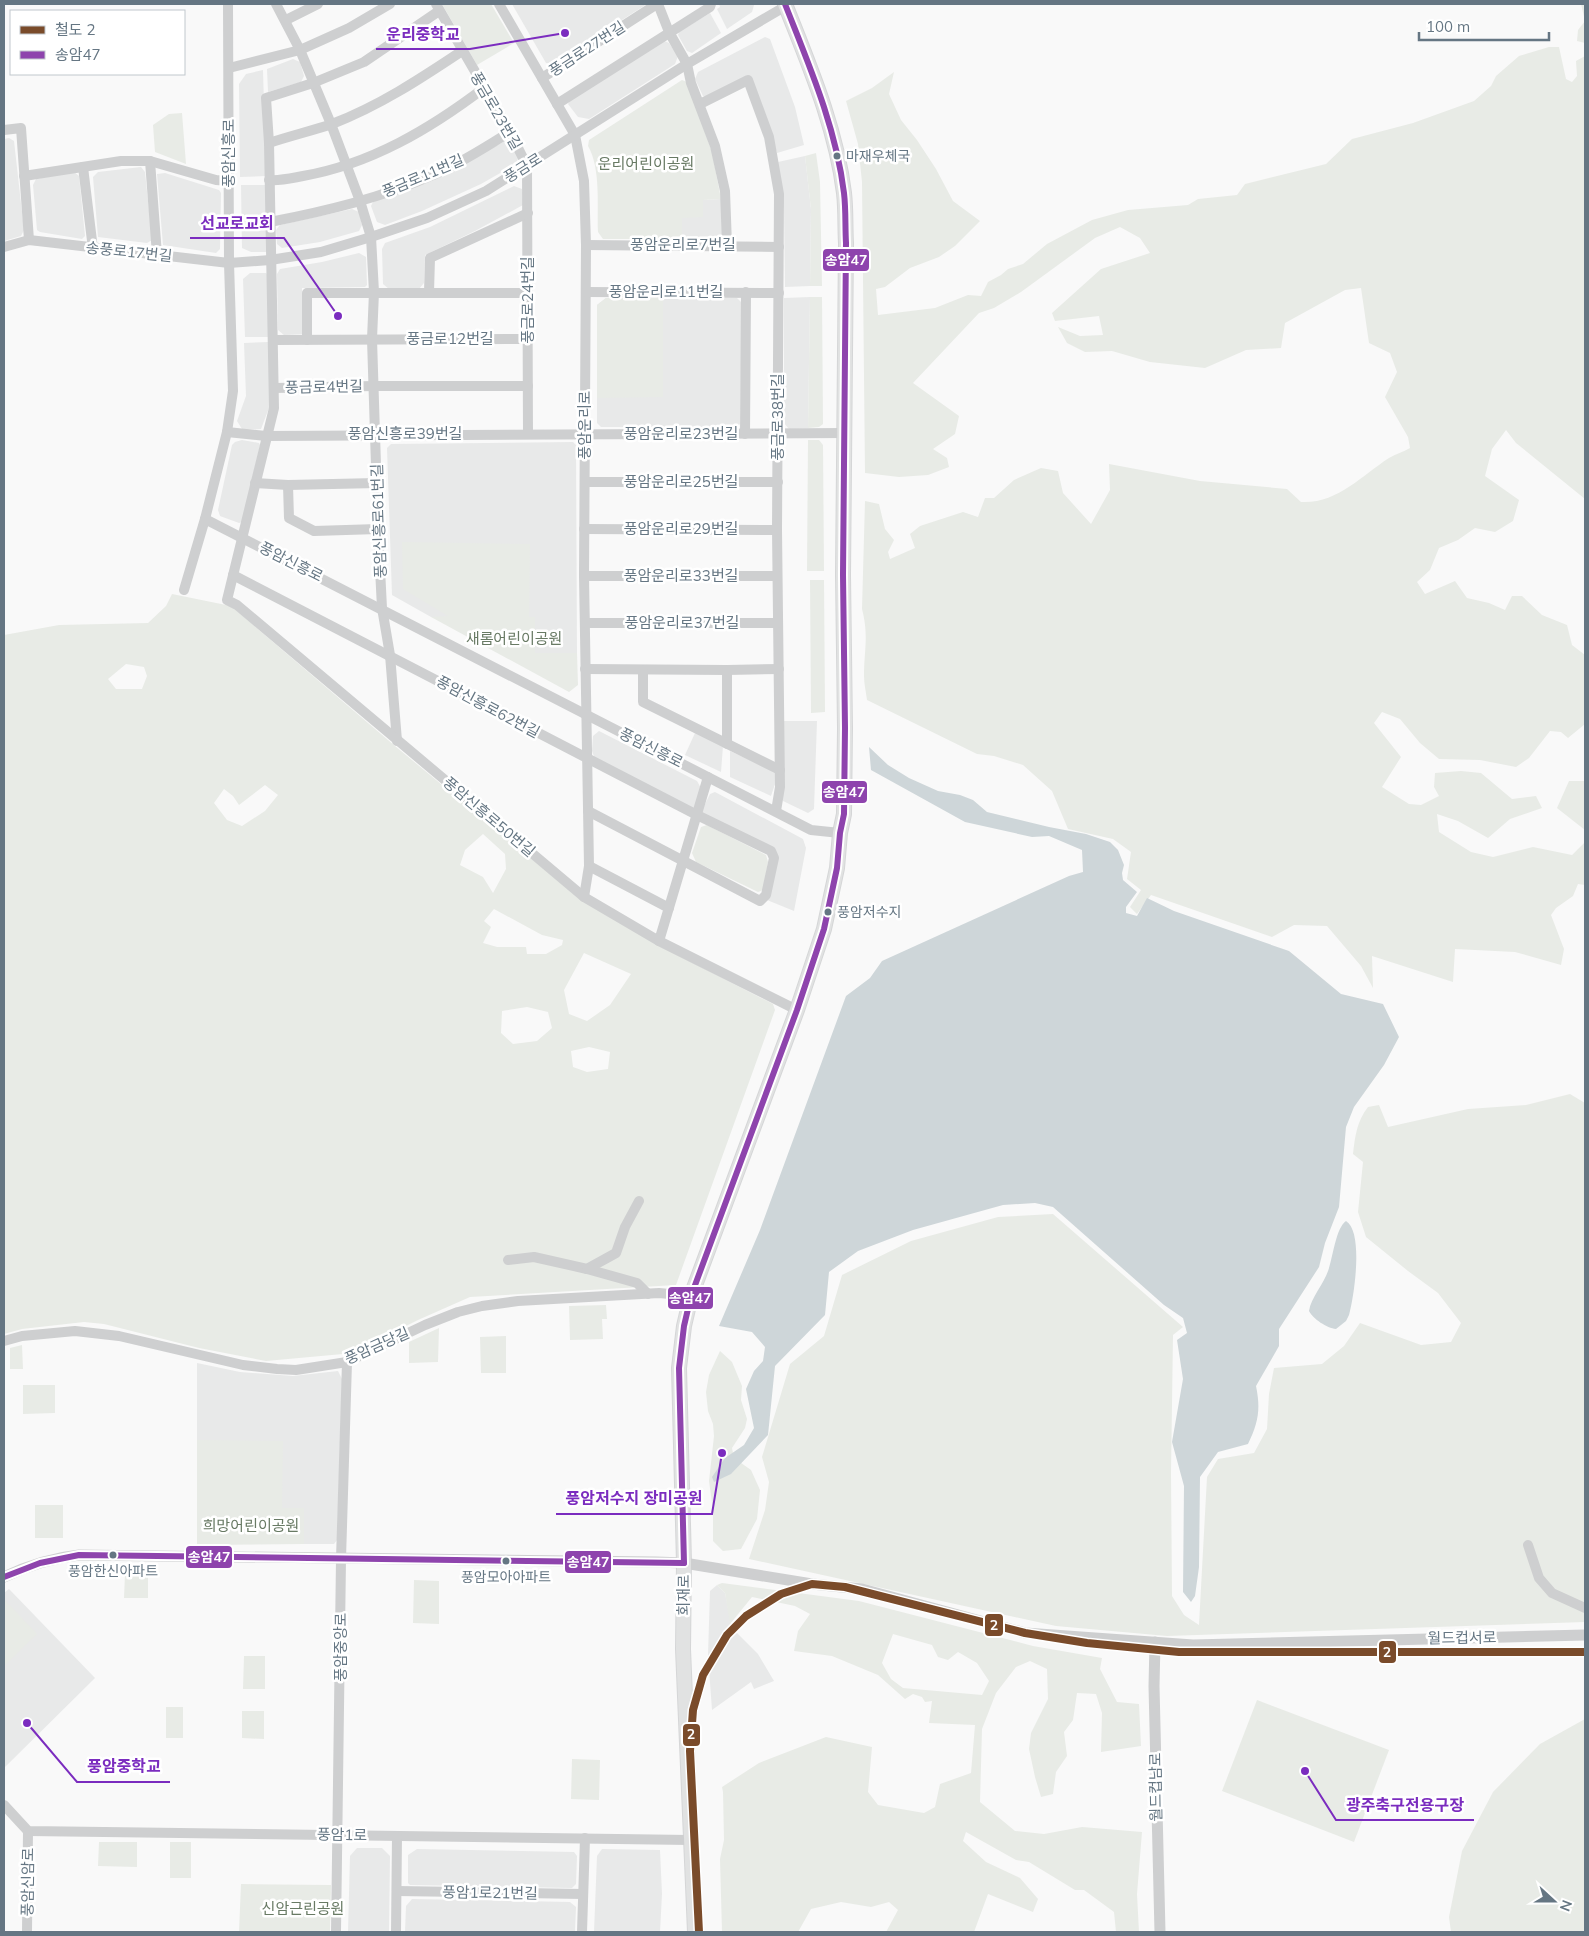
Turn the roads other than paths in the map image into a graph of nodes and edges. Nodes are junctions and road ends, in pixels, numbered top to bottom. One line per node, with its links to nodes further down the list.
1 (228, 4): 15 (street, 풍암신흥로)
2 (276, 4): 10 (street)
3 (318, 4): 10 (street)
4 (390, 4): 12 (street)
5 (499, 4): 16 (street, 풍금로27번길)
6 (657, 4): 11 (street); 16 (street, 풍금로27번길)
7 (711, 4): 11 (street, 풍금로27번길)
8 (787, 4): 14 (street, 풍금로); 61 (main road, 회재로)
9 (437, 7): 13 (street, 풍금로23번길); 17 (street)
10 (286, 20): 12 (street)
11 (669, 32): 14 (street); 19 (street, 풍금로27번길)
12 (300, 50): 15 (street); 17 (street)
13 (462, 51): 18 (street, 풍금로23번길); 21 (street)
14 (687, 64): 20 (street); 24 (street, 풍금로)
15 (229, 68): 32 (street, 풍암신흥로)
16 (542, 78): 19 (street, 풍금로27번길)
17 (313, 83): 21 (street); 25 (street, 풍금로4번길)
18 (484, 88): 23 (street, 풍금로23번길); 27 (street)
19 (557, 104): 24 (street, 풍금로27번길)
20 (700, 104): 39 (street); 40 (street, 풍금로38번길)
21 (331, 124): 25 (street); 27 (street)
22 (4, 130): 30 (street)
23 (510, 132): 29 (street, 풍금로23번길); 33 (street, 풍금로11번길)
24 (575, 135): 29 (street, 풍금로); 38 (street, 풍암운리로)
25 (269, 142): 31 (street, 풍금로4번길)
26 (150, 161): 28 (street); 32 (street); 43 (street)
27 (347, 165): 31 (street); 33 (street)
28 (83, 166): 30 (street); 42 (street)
29 (527, 166): 34 (street, 풍금로24번길); 36 (street, 풍금로)
30 (24, 176): 37 (street)
31 (269, 180): 35 (street, 풍금로4번길)
32 (229, 181): 45 (street, 풍암신흥로)
33 (360, 201): 35 (street, 풍금로11번길); 36 (street)
34 (528, 213): 47 (street); 48 (street, 풍금로24번길)
35 (270, 222): 44 (street, 풍금로4번길)
36 (371, 237): 44 (street, 풍금로); 46 (street)
37 (29, 240): 41 (street, 송풍로17번길); 42 (street, 송풍로17번길)
38 (586, 245): 39 (street, 풍암운리로7번길); 49 (street, 풍암운리로)
39 (726, 245): 40 (street, 풍암운리로7번길)
40 (779, 246): 51 (street, 풍금로38번길)
41 (4, 247)
42 (93, 249): 43 (street, 송풍로17번길)
43 (157, 255): 45 (street, 송풍로17번길)
44 (270, 260): 45 (street, 풍금로); 54 (street, 풍금로4번길)
45 (229, 263): 59 (street, 풍암신흥로)
46 (374, 292): 47 (street); 52 (street); 55 (street)
47 (429, 292): 48 (street)
48 (527, 292): 53 (street, 풍금로24번길)
49 (586, 292): 50 (street, 풍암운리로11번길); 60 (street, 풍암운리로)
50 (746, 292): 51 (street, 풍암운리로11번길); 64 (street)
51 (779, 293): 65 (street, 풍금로38번길)
52 (372, 339): 53 (street, 풍금로12번길); 55 (street); 56 (street)
53 (528, 339): 57 (street, 풍금로24번길)
54 (273, 340): 55 (street); 58 (street, 풍금로4번길)
55 (307, 340)
56 (374, 386): 57 (street); 58 (street, 풍금로4번길); 62 (street)
57 (528, 386): 63 (street, 풍금로24번길)
58 (274, 388): 66 (street, 풍금로4번길)
59 (227, 432): 66 (street, 풍암신흥로39번길); 72 (street, 풍암신흥로)
60 (584, 433): 63 (street, 풍암신흥로39번길); 64 (street, 풍암운리로23번길); 67 (street, 풍암운리로)
61 (844, 433): 65 (street, 풍암운리로23번길); 98 (main road, 회재로)
62 (376, 434): 63 (street, 풍암신흥로39번길); 66 (street, 풍암신흥로39번길); 70 (street, 풍암신흥로61번길)
63 (528, 434)
64 (745, 434): 65 (street, 풍암운리로23번길)
65 (777, 434): 68 (street, 풍금로38번길)
66 (266, 436): 69 (street, 풍금로4번길)
67 (584, 482): 68 (street, 풍암운리로25번길); 74 (street, 풍암운리로)
68 (778, 482): 75 (street, 풍금로38번길)
69 (255, 483): 71 (street); 76 (street, 풍암신흥로50번길)
70 (377, 483): 71 (street); 73 (street, 풍암신흥로61번길)
71 (288, 485): 73 (street)
72 (205, 519): 76 (street, 풍암신흥로); 80 (street)
73 (378, 529): 81 (street, 풍암신흥로61번길)
74 (584, 529): 75 (street, 풍암운리로29번길); 78 (street, 풍암운리로)
75 (777, 530): 79 (street, 풍금로38번길)
76 (243, 538): 77 (street, 풍암신흥로50번길); 81 (street, 풍암신흥로)
77 (233, 575): 84 (street); 90 (street, 풍암신흥로50번길)
78 (584, 576): 79 (street, 풍암운리로33번길); 82 (street, 풍암운리로)
79 (778, 576): 83 (street, 풍금로38번길)
80 (184, 590)
81 (382, 608): 84 (street); 89 (street, 풍암신흥로)
82 (585, 623): 83 (street, 풍암운리로37번길); 85 (street, 풍암운리로)
83 (778, 623): 86 (street, 풍금로38번길)
84 (390, 655): 90 (street); 92 (street, 풍암신흥로62번길)
85 (585, 669): 87 (street); 89 (street, 풍암운리로)
86 (779, 669): 88 (street); 93 (street, 풍금로38번길)
87 (643, 670): 88 (street); 91 (street)
88 (727, 670): 91 (street)
89 (586, 715): 92 (street, 풍암운리로); 94 (street, 풍암신흥로)
90 (397, 740): 101 (street, 풍암신흥로50번길)
91 (727, 744): 93 (street)
92 (587, 758): 95 (street, 풍암운리로); 97 (street, 풍암신흥로62번길)
93 (780, 770): 96 (street, 풍금로38번길)
94 (708, 777): 96 (street, 풍암신흥로); 97 (street)
95 (588, 811): 99 (street); 100 (street, 풍암운리로)
96 (776, 811): 98 (street, 풍암신흥로)
97 (697, 815): 99 (street); 99 (street, 풍암신흥로62번길)
98 (840, 833): 104 (main road, 회재로)
99 (684, 861): 102 (street)
100 (589, 866): 101 (street, 풍암운리로); 102 (street)
101 (584, 897): 103 (street, 풍암신흥로50번길)
102 (669, 908): 103 (street)
103 (659, 941): 104 (street, 풍암신흥로50번길)
104 (797, 1010): 109 (main road, 회재로)
105 (639, 1201): 107 (street)
106 (508, 1260): 107 (street)
107 (587, 1269): 108 (street)
108 (648, 1294): 109 (street, 풍암금당길); 111 (street, 풍암금당길)
109 (691, 1296): 114 (main road, 회재로)
110 (4, 1341): 111 (street, 풍암금당길)
111 (347, 1362): 113 (street, 풍암중앙로)
112 (1528, 1545): 116 (street)
113 (341, 1559): 114 (street, 월드컵서로); 115 (street, 월드컵서로); 121 (street, 풍암중앙로)
114 (684, 1563): 118 (street, 월드컵서로); 124 (main road, 회재로)
115 (4, 1577)
116 (1585, 1608)
117 (1585, 1635): 118 (street, 월드컵서로)
118 (1155, 1642): 132 (street, 월드컵남로)
119 (4, 1805): 120 (street)
120 (28, 1831): 121 (street, 풍암1로); 127 (street, 풍암신암로)
121 (338, 1835): 122 (street, 풍암1로); 128 (street, 풍암중앙로)
122 (398, 1836): 123 (street, 풍암1로); 125 (street)
123 (585, 1838): 124 (street, 풍암1로); 126 (street)
124 (690, 1840): 131 (main road, 회재로)
125 (397, 1891): 126 (street, 풍암1로21번길); 129 (street)
126 (583, 1894): 130 (street)
127 (27, 1932)
128 (336, 1932)
129 (396, 1932)
130 (582, 1932)
131 (695, 1932)
132 (1160, 1932)

